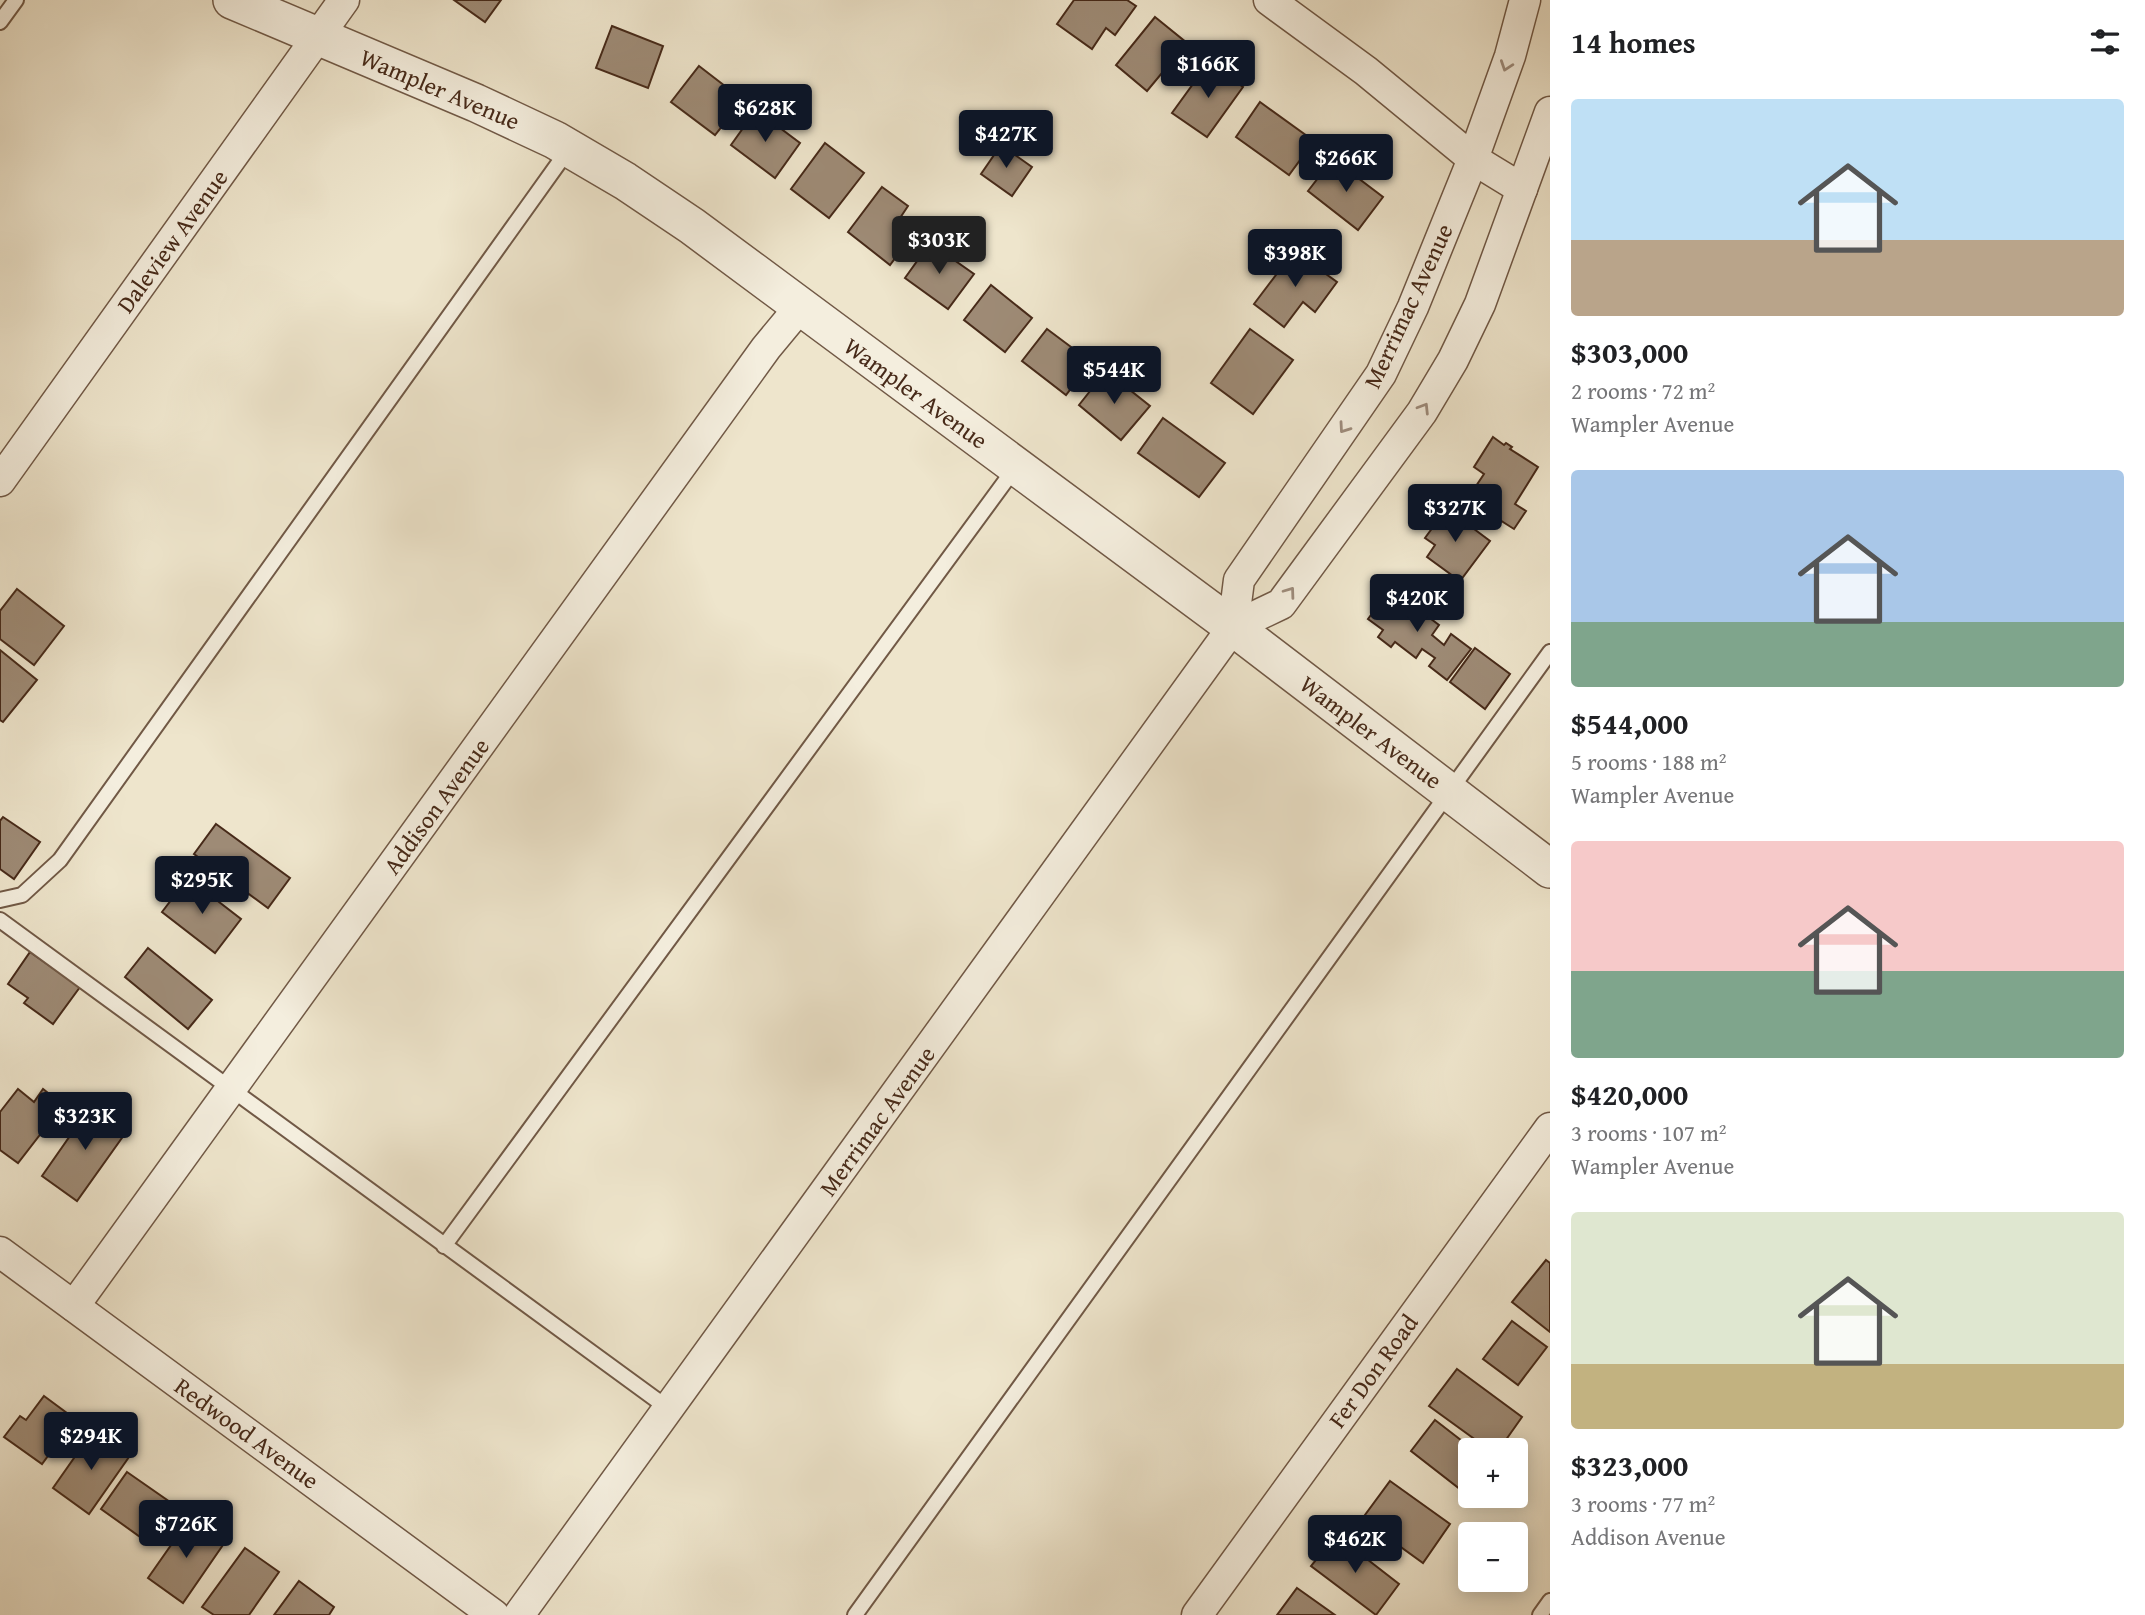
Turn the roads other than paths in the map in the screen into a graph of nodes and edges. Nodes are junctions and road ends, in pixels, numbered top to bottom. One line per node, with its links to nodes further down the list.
1 (16, 0): 6 (lane)
2 (232, 0): 7 (street, Wampler Avenue)
3 (344, 0): 7 (street, Daleview Avenue)
4 (1269, 0): 10 (street)
5 (1525, 0): 10 (street, Merrimac Avenue, one-way to 10)
6 (0, 22)
7 (318, 37): 9 (street, Wampler Avenue); 14 (street, Daleview Avenue)
8 (1550, 112): 11 (street, Merrimac Avenue)
9 (569, 148): 12 (street, Wampler Avenue); 19 (lane)
10 (1473, 159): 11 (street); 15 (street, Merrimac Avenue, one-way to 15)
11 (1522, 189): 15 (street, Merrimac Avenue, one-way to 11)
12 (800, 307): 13 (street, Wampler Avenue); 21 (street, Addison Avenue)
13 (1016, 467): 15 (street, Wampler Avenue); 23 (lane)
14 (0, 481)
15 (1233, 627): 17 (street, Wampler Avenue); 26 (street, Merrimac Avenue)
16 (1550, 652): 17 (lane)
17 (1448, 791): 18 (street, Wampler Avenue); 30 (lane)
18 (1550, 869)
19 (0, 900)
20 (0, 920): 21 (lane)
21 (232, 1090): 23 (lane); 25 (street, Addison Avenue)
22 (1550, 1128): 31 (street, Fer Don Road)
23 (444, 1246): 26 (lane)
24 (0, 1251): 25 (street, Redwood Avenue)
25 (74, 1306): 28 (street, Redwood Avenue)
26 (669, 1409): 29 (street, Merrimac Avenue)
27 (1550, 1601): 32 (lane)
28 (494, 1615)
29 (519, 1615)
30 (855, 1615)
31 (1197, 1615)
32 (1540, 1615)

